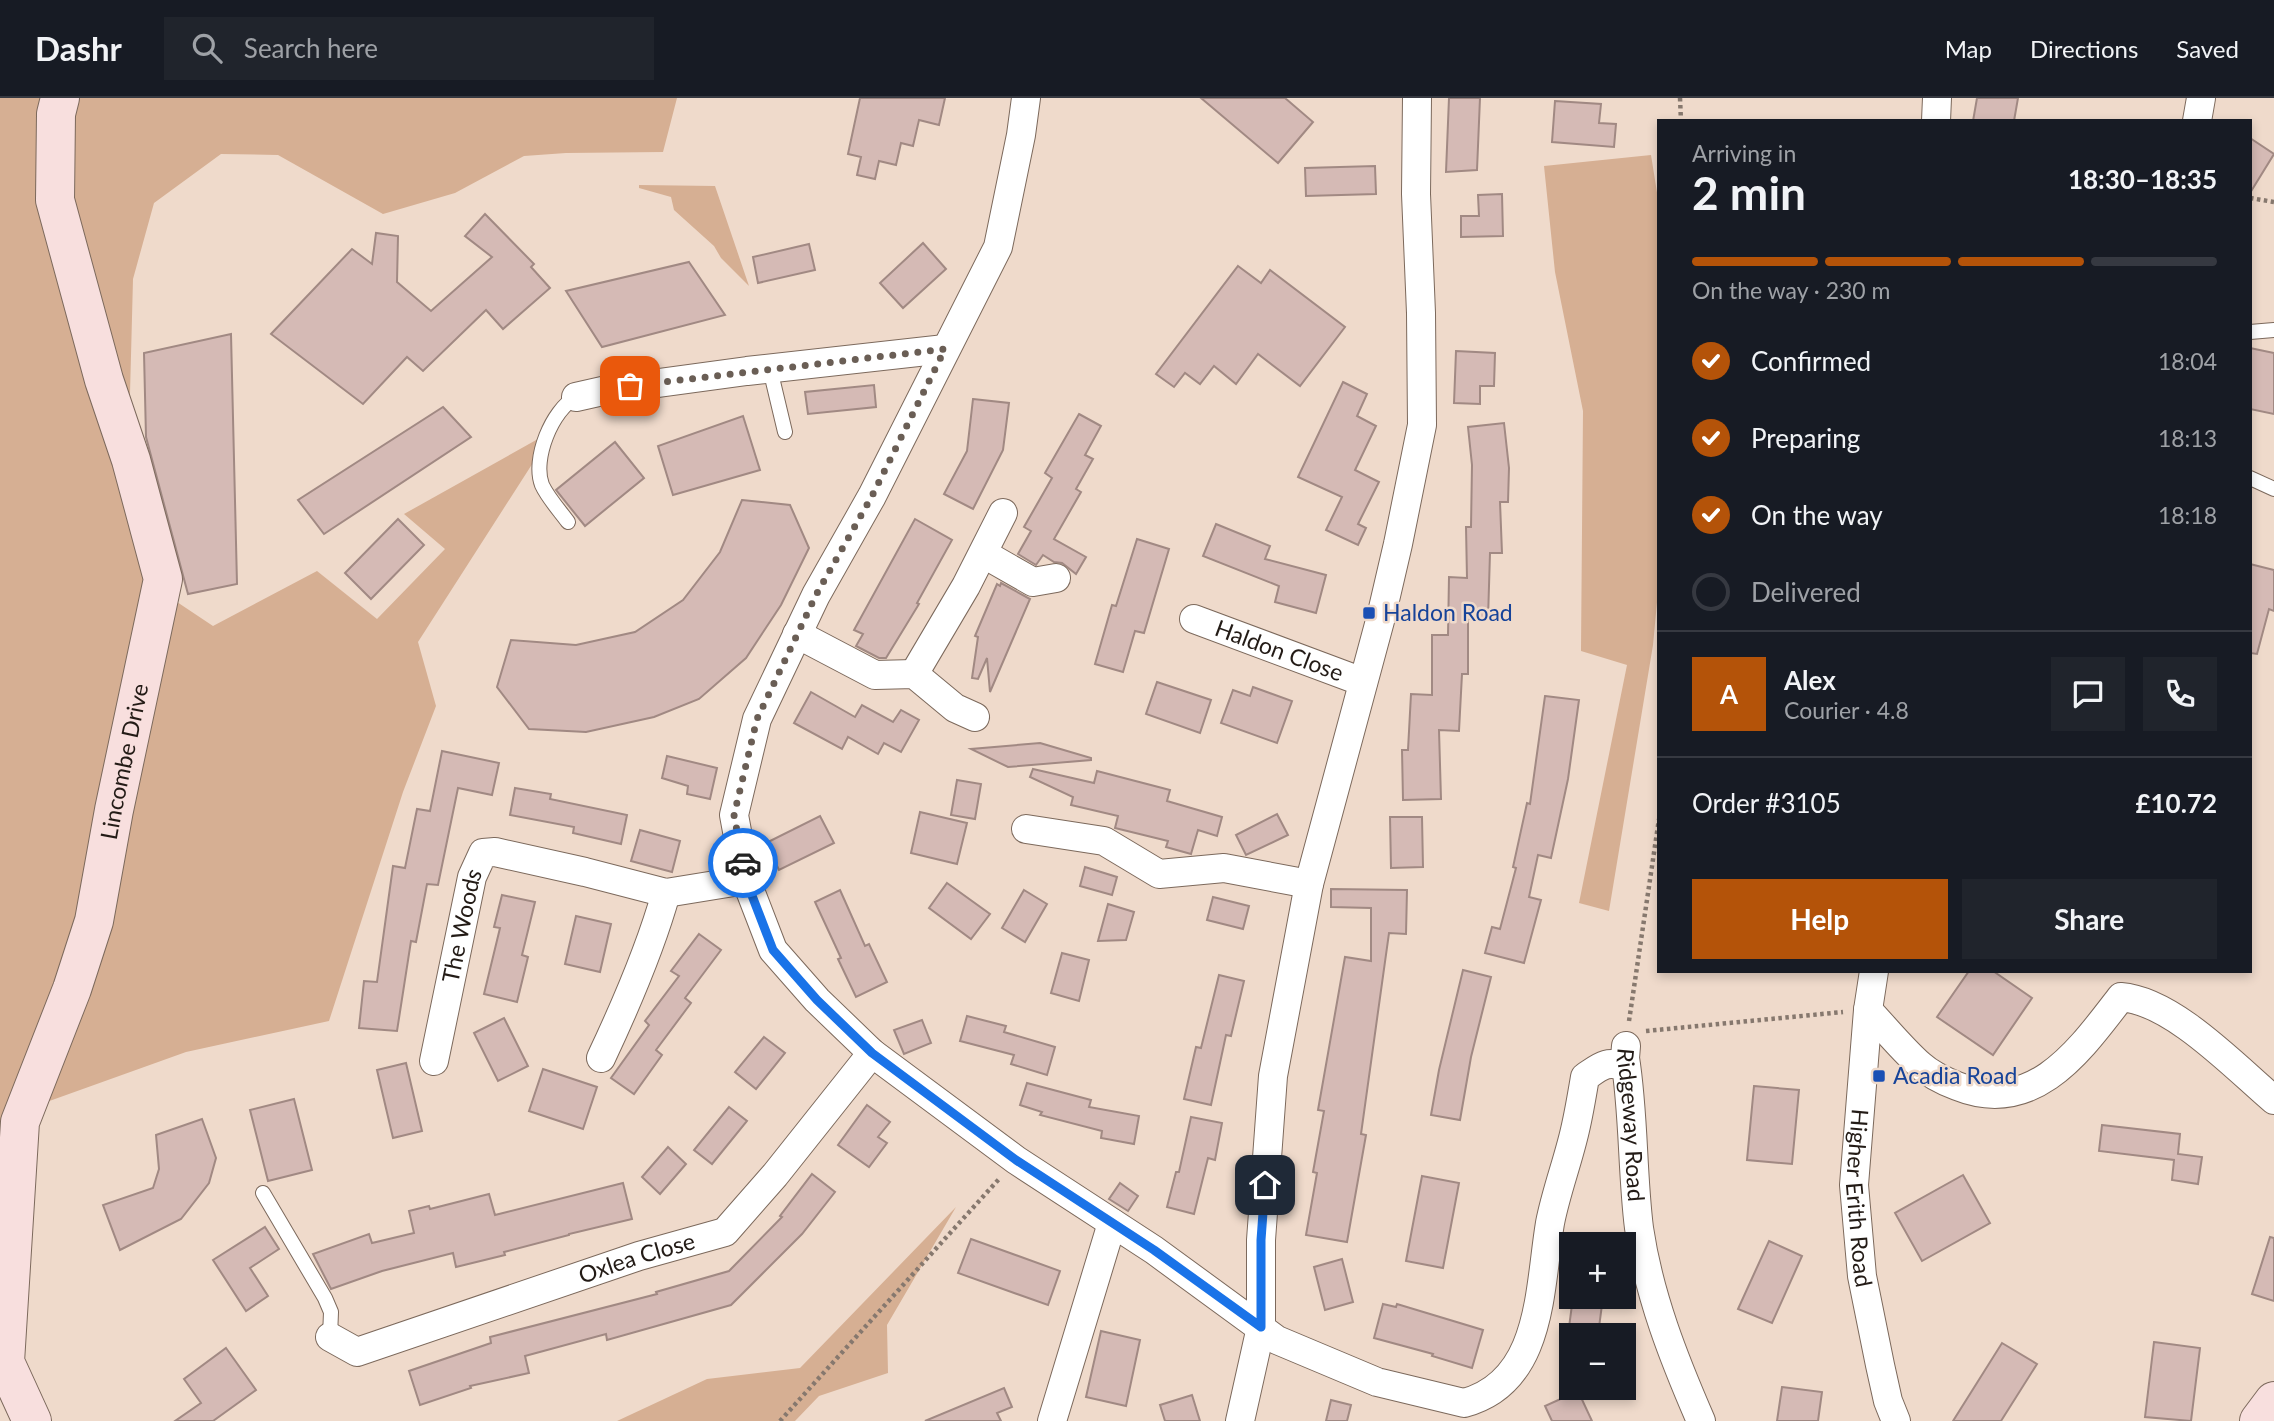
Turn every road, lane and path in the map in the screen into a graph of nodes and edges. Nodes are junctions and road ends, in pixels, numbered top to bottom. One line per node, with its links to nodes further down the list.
1 (60, 98): 50 (street, Lincombe Drive)
2 (1026, 98): 14 (street)
3 (1417, 98): 27 (street)
4 (1680, 98): 7 (path)
5 (1937, 98): 8 (street)
6 (2201, 98): 9 (street)
7 (1681, 119)
8 (1936, 119)
9 (2197, 119)
10 (2252, 198): 11 (path)
11 (2274, 202)
12 (2274, 331): 13 (lane)
13 (2252, 332)
14 (945, 349): 15 (street); 25 (street)
15 (770, 369): 16 (street); 17 (lane)
16 (576, 397): 21 (lane)
17 (785, 432)
18 (2252, 479): 19 (lane)
19 (2274, 489)
20 (1003, 513): 22 (street)
21 (568, 522)
22 (984, 554): 23 (street); 26 (street)
23 (1056, 578)
24 (1194, 619): 27 (street, Haldon Close)
25 (797, 634): 26 (street); 31 (street)
26 (914, 674): 28 (street)
27 (1363, 682): 32 (street)
28 (975, 717)
29 (1026, 829): 32 (street)
30 (1657, 833): 38 (path, Ridgeway Road)
31 (746, 880): 33 (street, The Woods); 39 (street)
32 (1309, 884): 46 (street)
33 (666, 893): 40 (street); 41 (street, The Woods)
34 (1874, 973): 36 (street, Higher Erith Road)
35 (2119, 984): 36 (street); 42 (street)
36 (1868, 1010): 55 (street, Higher Erith Road)
37 (1825, 1014): 38 (path)
38 (1626, 1049): 49 (street); 54 (street, Ridgeway Road)
39 (872, 1053): 43 (street); 47 (street, Oxlea Close)
40 (601, 1058)
41 (434, 1062)
42 (2274, 1100)
43 (1016, 1160): 45 (street); 51 (path)
44 (264, 1193): 47 (lane)
45 (1112, 1223): 46 (street); 52 (street)
46 (1261, 1327): 49 (street); 53 (street)
47 (330, 1337)
48 (2274, 1401): 56 (street)
49 (1476, 1410)
50 (32, 1421)
51 (780, 1421)
52 (1052, 1421)
53 (1240, 1421)
54 (1701, 1421)
55 (1896, 1421)
56 (2259, 1421)

